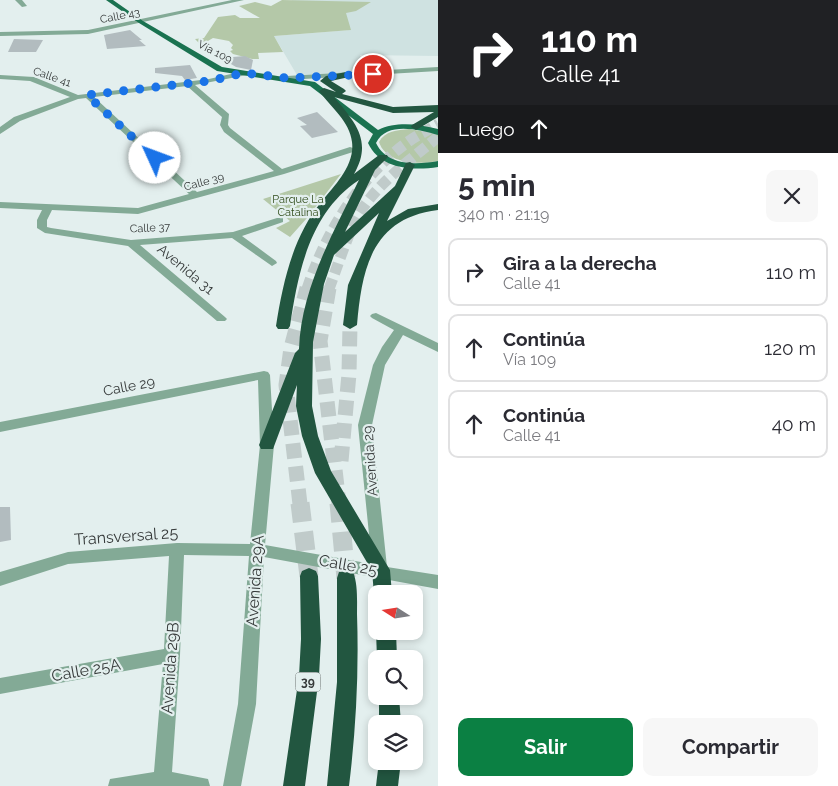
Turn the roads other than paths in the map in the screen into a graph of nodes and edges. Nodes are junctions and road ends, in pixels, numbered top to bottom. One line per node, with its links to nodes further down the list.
1 (18, 0): 4 (street)
2 (108, 0): 5 (main road, Vía 109)
3 (241, 0): 5 (street, Calle 43)
4 (24, 6)
5 (140, 22): 6 (street, Calle 43); 8 (main road, Vía 109)
6 (0, 34)
7 (438, 69): 9 (street)
8 (244, 73): 11 (main road, Vía 109); 12 (street, Calle 41)
9 (346, 75): 11 (street); 16 (highway)
10 (0, 77): 15 (street, Calle 41)
11 (287, 78): 13 (main road, Vía 109)
12 (189, 84): 14 (street, Calle 41); 31 (street)
13 (324, 91): 16 (highway); 19 (main road, Vía 109); 25 (main road, Vía 109); 33 (highway)
14 (87, 95): 15 (street, Calle 41); 34 (street)
15 (77, 98): 23 (street)
16 (364, 104): 17 (highway)
17 (438, 108)
18 (438, 113): 22 (highway)
19 (372, 118)
20 (380, 122): 21 (main road)
21 (401, 127): 22 (main road); 25 (main road)
22 (416, 127): 24 (main road)
23 (0, 131)
24 (438, 132)
25 (378, 134): 27 (main road)
26 (350, 150): 31 (street, Calle 39)
27 (383, 157): 28 (main road); 30 (highway)
28 (410, 165): 29 (main road); 32 (highway)
29 (436, 167)
30 (370, 168): 33 (highway); 42 (highway)
31 (280, 172): 34 (street, Calle 39)
32 (400, 187): 40 (highway); 42 (highway)
33 (338, 190): 47 (highway)
34 (196, 196): 37 (street, Calle 39)
35 (0, 205): 37 (street, Calle 39)
36 (438, 207): 40 (highway)
37 (48, 208): 41 (street, Calle 37)
38 (280, 220): 39 (street, Calle 37)
39 (234, 235): 41 (street, Calle 37); 43 (street)
40 (373, 241): 46 (highway)
41 (132, 243): 45 (street, Avenida 31)
42 (328, 255): 49 (highway)
43 (272, 263)
44 (376, 316): 48 (street)
45 (221, 319)
46 (350, 325)
47 (283, 326)
48 (401, 329): 50 (street); 56 (street, Avenida 29)
49 (306, 342): 53 (highway); 56 (highway)
50 (438, 348)
51 (264, 375): 52 (street, Calle 29); 53 (street, Avenida 29A)
52 (0, 427)
53 (267, 445): 55 (street, Avenida 29A)
54 (177, 549): 55 (street, Transversal 25); 59 (street, Transversal 25); 62 (street, Avenida 29B)
55 (257, 550): 56 (street, Calle 25); 68 (street, Avenida 29A)
56 (381, 570): 60 (street, Calle 25); 61 (highway)
57 (309, 576): 69 (highway, 39)
58 (346, 578): 70 (highway)
59 (0, 579)
60 (438, 582)
61 (382, 585)
62 (172, 655): 63 (street, Calle 25A); 65 (street, Avenida 29B)
63 (0, 686)
64 (389, 770): 71 (highway)
65 (162, 783): 66 (street); 67 (street)
66 (117, 786)
67 (201, 786)
68 (232, 786)
69 (294, 786)
70 (338, 786)
71 (387, 786)

